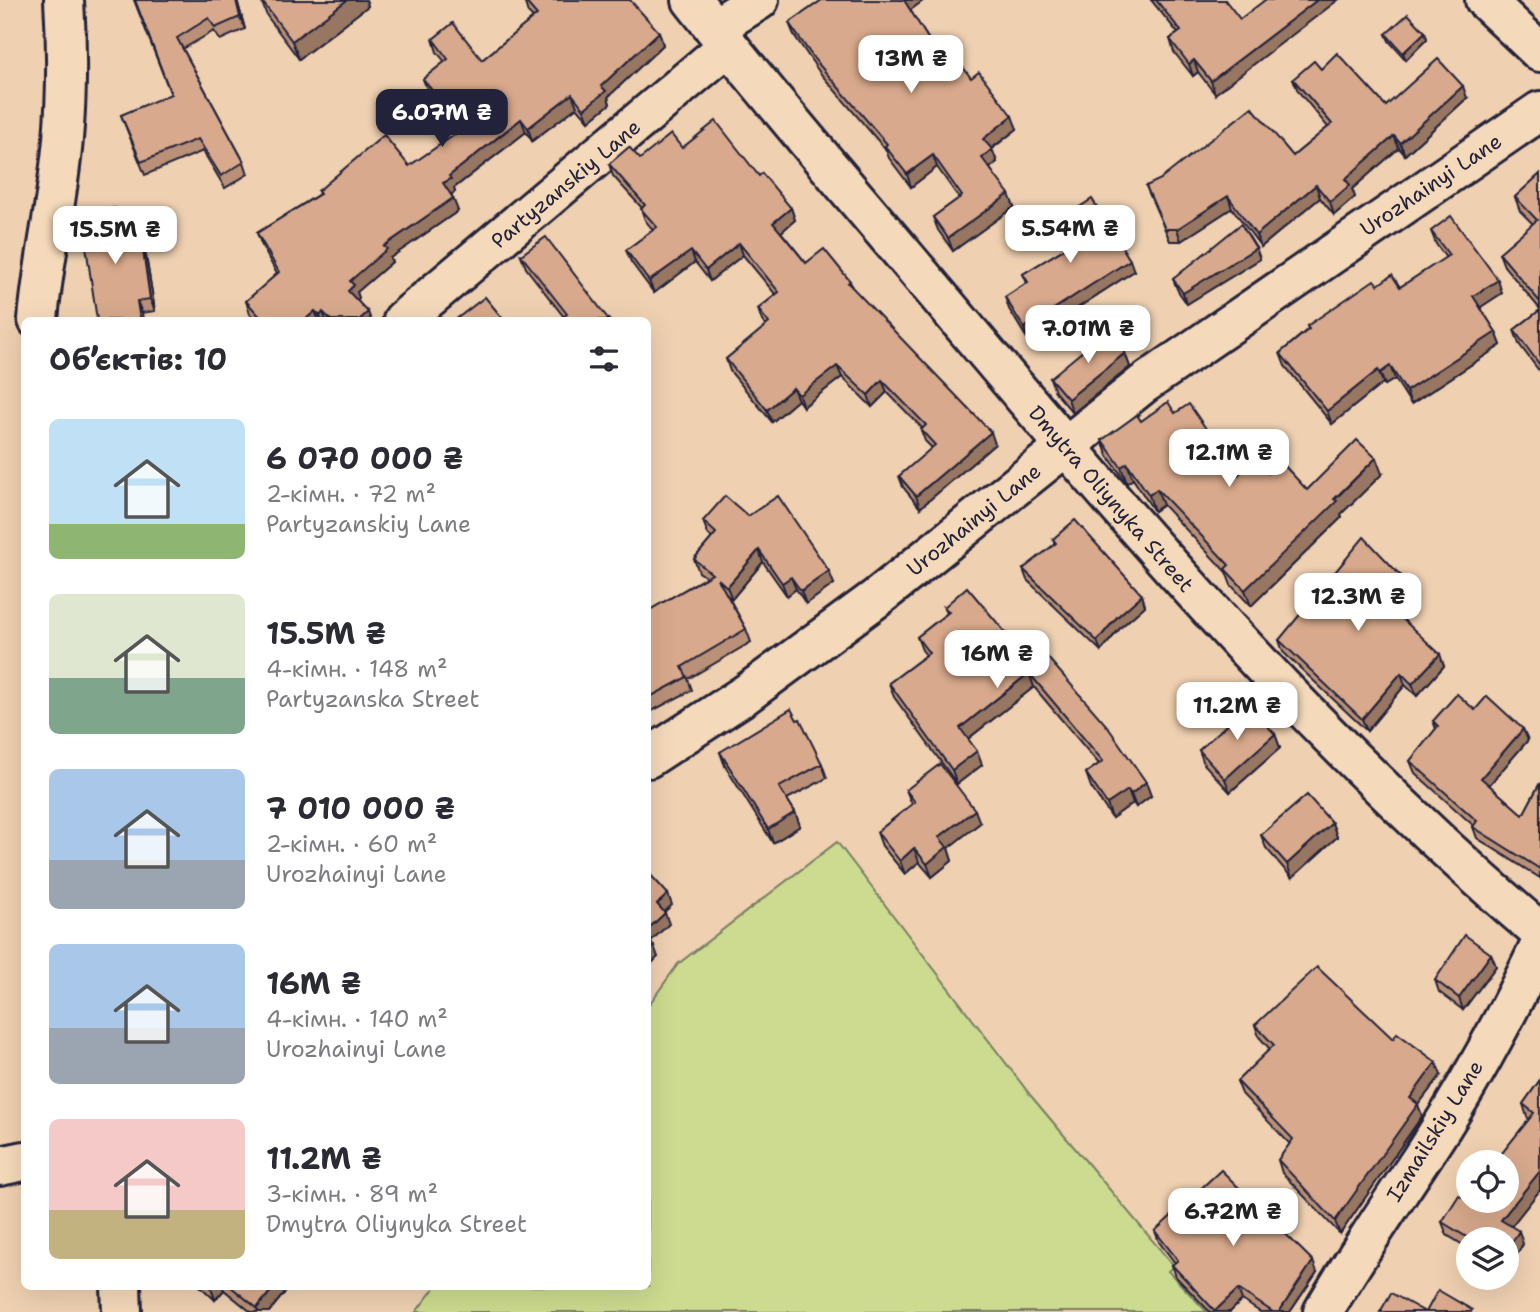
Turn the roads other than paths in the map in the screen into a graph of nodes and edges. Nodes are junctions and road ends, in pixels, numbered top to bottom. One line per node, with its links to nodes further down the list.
1 (64, 0): 7 (street)
2 (759, 0): 4 (street, Partyzanskiy Lane)
3 (1485, 0): 5 (street)
4 (711, 25): 8 (street, Partyzanskiy Lane); 9 (street, Dmytra Oliynyka Street)
5 (1540, 52)
6 (1540, 111): 9 (street, Urozhainyi Lane)
7 (38, 317)
8 (405, 317)
9 (1065, 447): 10 (street, Urozhainyi Lane); 11 (street, Dmytra Oliynyka Street)
10 (651, 756)
11 (1540, 932)
12 (1540, 946): 17 (street, Izmailskiy Lane)
13 (21, 1162): 14 (street)
14 (0, 1166)
15 (121, 1290): 16 (street)
16 (122, 1312)
17 (1323, 1312)

